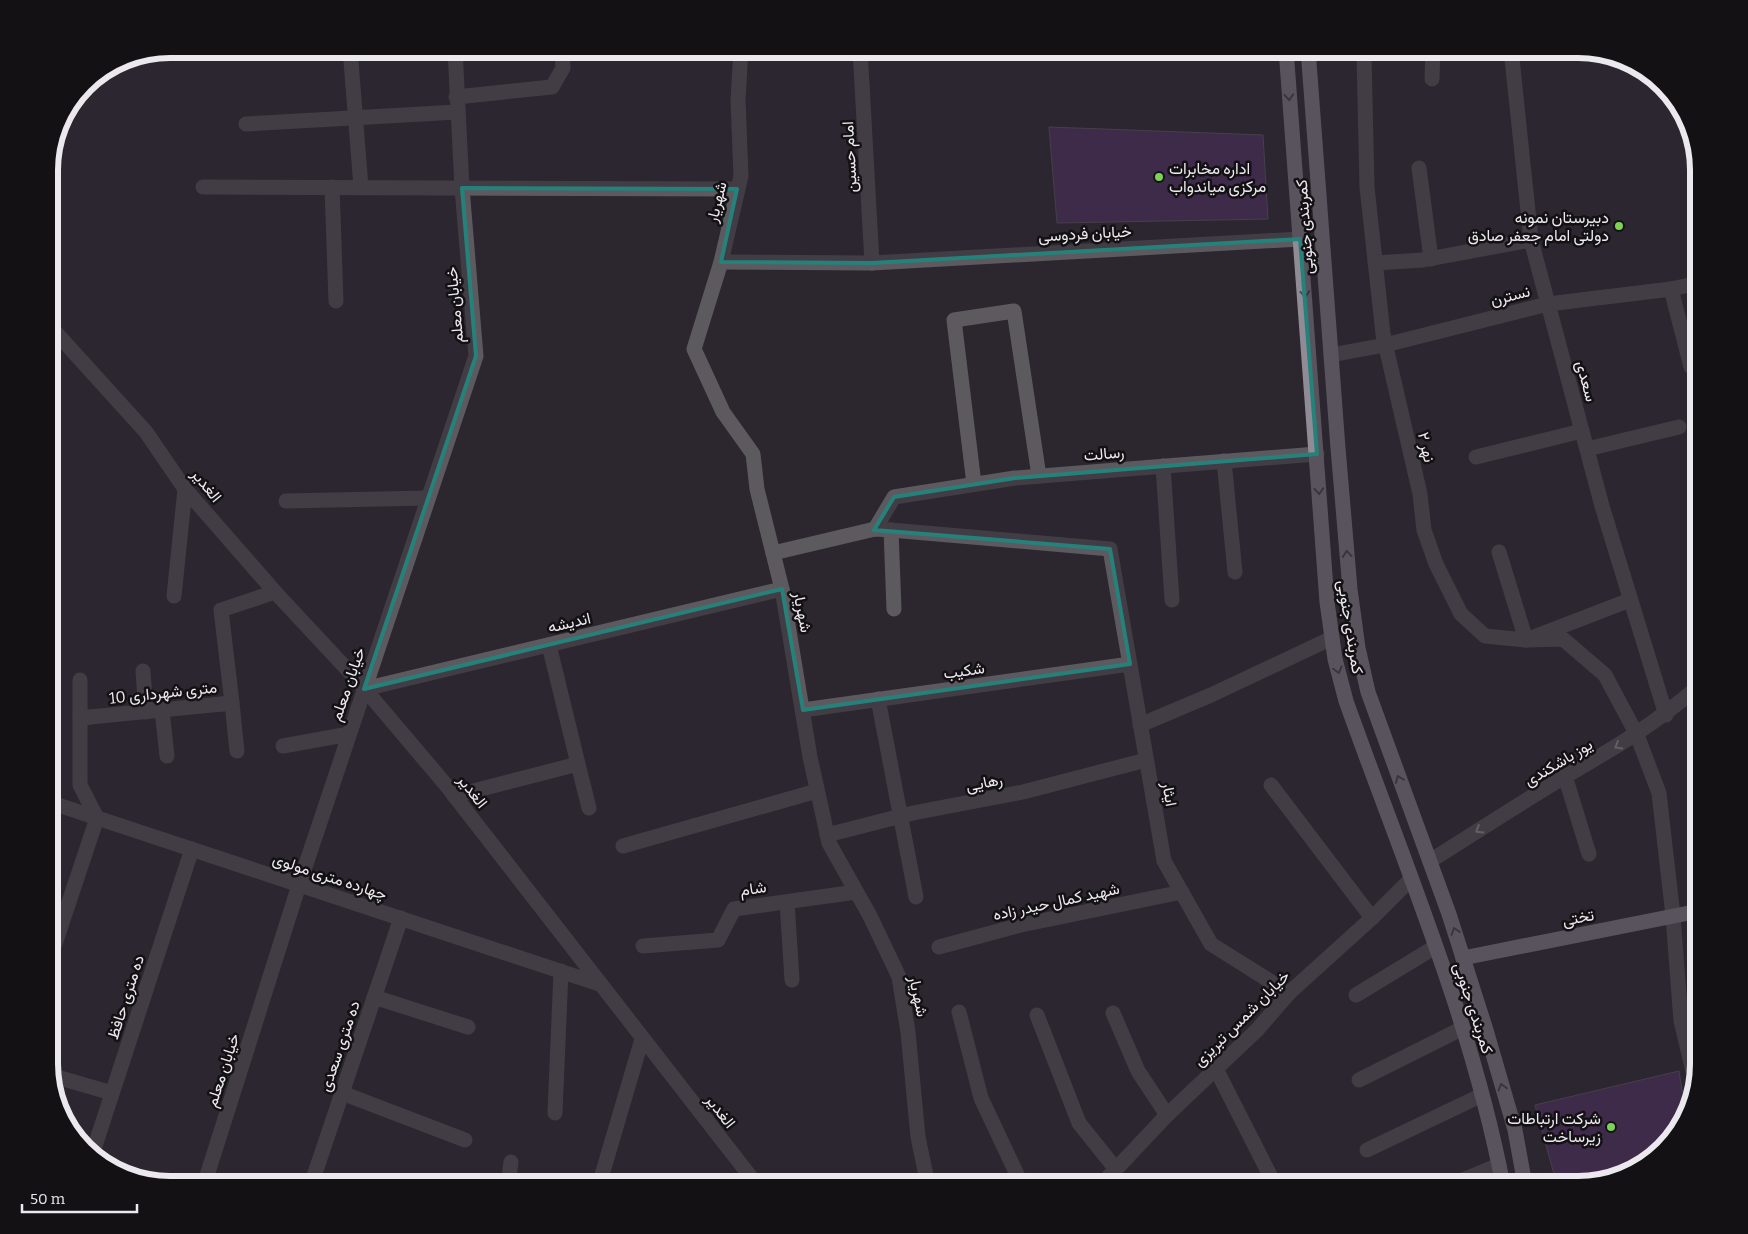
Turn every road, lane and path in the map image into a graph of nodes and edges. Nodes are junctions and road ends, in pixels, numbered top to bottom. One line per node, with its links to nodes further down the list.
1 (351, 58): 13 (street)
2 (455, 58): 12 (street, خیابان معلم)
3 (562, 58): 12 (street)
4 (740, 58): 20 (street, شهریار)
5 (861, 58): 25 (street, امام حسین)
6 (1287, 58): 21 (main road, کمربندی جنوبی, one-way to 21)
7 (1309, 58): 33 (main road, کمربندی جنوبی)
8 (1364, 58): 26 (street, نهر ۲)
9 (1433, 58): 11 (street)
10 (1512, 58): 22 (street, سعدی)
11 (1432, 79)
12 (457, 104): 13 (street); 19 (street, خیابان معلم)
13 (354, 118): 14 (street); 18 (street)
14 (246, 124)
15 (1419, 168): 23 (street)
16 (203, 187): 17 (street)
17 (332, 188): 18 (street); 29 (street)
18 (361, 188): 19 (street)
19 (462, 188): 20 (street); 45 (street, خیابان معلم)
20 (737, 189): 24 (street, شهریار)
21 (1300, 239): 25 (street, خیابان فردوسی); 38 (main road, کمربندی جنوبی, one-way to 38)
22 (1531, 240): 23 (street); 30 (street, سعدی)
23 (1430, 259): 26 (street)
24 (721, 262): 25 (street, خیابان فردوسی); 50 (street, شهریار)
25 (872, 263)
26 (1375, 264): 32 (street, نهر ۲)
27 (1690, 284): 28 (street, نسترن)
28 (1671, 289): 30 (street, نسترن); 34 (street)
29 (336, 302)
30 (1548, 304): 32 (street, نسترن); 36 (street, سعدی)
31 (58, 335): 44 (street, الغدیر)
32 (1385, 345): 33 (street, نسترن); 59 (street, نهر ۲)
33 (1331, 355): 94 (main road, کمربندی جنوبی, one-way to 33)
34 (1690, 363)
35 (1679, 427): 37 (street)
36 (1582, 431): 37 (street, سعدی); 39 (street)
37 (1587, 449): 56 (street, سعدی)
38 (1317, 454): 40 (street, رسالت); 58 (main road, کمربندی جنوبی, one-way to 58)
39 (1476, 457)
40 (1224, 461): 41 (street, رسالت); 51 (street)
41 (1163, 466): 42 (street, رسالت); 55 (street)
42 (1039, 476): 43 (street, رسالت); 43 (street)
43 (974, 484): 47 (street, رسالت)
44 (185, 489): 53 (street, الغدیر); 54 (street)
45 (428, 498): 46 (street); 64 (street, خیابان معلم)
46 (286, 501)
47 (875, 529): 48 (street); 50 (street)
48 (891, 530): 57 (street); 61 (street, ایثار)
49 (1499, 552): 59 (street)
50 (773, 554): 52 (street, شهریار)
51 (1235, 572)
52 (782, 589): 60 (street, اندیشه); 69 (street, شهریار)
53 (275, 592): 64 (street, الغدیر); 67 (street, 10 متری شهرداری)
54 (174, 596)
55 (1172, 600)
56 (1630, 600): 59 (street); 71 (street, سعدی)
57 (894, 610)
58 (1332, 638): 74 (street); 95 (main road, کمربندی جنوبی, one-way to 95)
59 (1526, 640): 76 (street, نهر ۲)
60 (550, 645): 64 (street, اندیشه); 81 (street)
61 (1130, 664): 66 (street, شکیب); 74 (street, ایثار)
62 (143, 671): 70 (street)
63 (80, 680): 73 (street)
64 (364, 689): 75 (street, خیابان معلم); 85 (street, الغدیر)
65 (1690, 694): 71 (street, یوز باشکندی)
66 (878, 699): 69 (street, شکیب); 88 (street)
67 (232, 703): 68 (street); 72 (street, 10 متری شهرداری); 78 (street)
68 (162, 710): 70 (street); 79 (street)
69 (802, 710): 84 (street, شهریار)
70 (146, 712): 72 (street)
71 (1666, 715): 76 (street, یوز باشکندی)
72 (99, 716): 73 (street, 10 متری شهرداری)
73 (80, 718): 89 (street)
74 (1140, 725): 80 (street, ایثار)
75 (349, 734): 77 (street); 96 (street, خیابان معلم)
76 (1637, 735): 82 (street, یوز باشکندی, one-way to 82); 103 (street, نهر ۲)
77 (283, 746)
78 (238, 751)
79 (167, 756)
80 (1146, 760): 88 (street, رهایی); 98 (street, ایثار)
81 (578, 764): 85 (street); 87 (street)
82 (1566, 776): 93 (street); 94 (street, یوز باشکندی, one-way to 94)
83 (1271, 786): 105 (street)
84 (818, 791): 90 (street, شهریار); 91 (street)
85 (454, 796): 112 (street, الغدیر)
86 (58, 805): 89 (street, چهارده متری مولوی)
87 (589, 808)
88 (901, 816): 90 (street, رهایی); 99 (street)
89 (97, 818): 92 (street, چهارده متری مولوی); 102 (street)
90 (827, 835): 97 (street, شهریار)
91 (623, 846)
92 (192, 849): 96 (street, چهارده متری مولوی); 126 (street, ده متری حافظ)
93 (1589, 854)
94 (1430, 861): 95 (main road); 109 (main road, کمربندی جنوبی, one-way to 94)
95 (1411, 878): 105 (street, خیابان شمس تبریزی); 108 (main road, کمربندی جنوبی)
96 (299, 885): 104 (street, چهارده متری مولوی); 137 (street, خیابان معلم)
97 (856, 892): 100 (street, شام); 142 (street, شهریار)
98 (1182, 892): 107 (street, شهید کمال حیدر زاده); 113 (street, ایثار)
99 (916, 897)
100 (787, 902): 106 (street, شام); 111 (street)
101 (1690, 913): 103 (main road, تختی)
102 (58, 914)
103 (1673, 916): 109 (main road, تختی); 121 (street, نهر ۲)
104 (400, 918): 110 (street, چهارده متری مولوی); 115 (street, ده متری سعدی)
105 (1372, 918): 113 (street, خیابان شمس تبریزی)
106 (643, 946)
107 (938, 947)
108 (1435, 947): 114 (street); 120 (main road, کمربندی جنوبی)
109 (1463, 958): 148 (main road, کمربندی جنوبی, one-way to 109)
110 (561, 971): 112 (street, چهارده متری مولوی); 129 (street)
111 (792, 980)
112 (599, 984): 122 (street, الغدیر)
113 (1289, 993): 123 (street, خیابان شمس تبریزی)
114 (1356, 996)
115 (374, 997): 119 (street); 127 (street, ده متری سعدی)
116 (959, 1012): 143 (street)
117 (1113, 1013): 130 (street)
118 (1038, 1015): 136 (street)
119 (468, 1027)
120 (1463, 1028): 125 (street); 128 (main road, کمربندی جنوبی)
121 (1690, 1037)
122 (642, 1039): 140 (street); 141 (street, الغدیر)
123 (1216, 1069): 130 (street, خیابان شمس تبریزی); 145 (street)
124 (59, 1078): 126 (street)
125 (1359, 1080)
126 (112, 1093): 132 (street, ده متری حافظ)
127 (342, 1093): 131 (street); 138 (street, ده متری سعدی)
128 (1482, 1095): 133 (street); 135 (main road, کمربندی جنوبی)
129 (555, 1113)
130 (1167, 1115): 136 (street, خیابان شمس تبریزی)
131 (466, 1140)
132 (94, 1148)
133 (1367, 1150)
134 (511, 1162): 139 (street)
135 (1499, 1165): 146 (street); 147 (main road, کمربندی جنوبی)
136 (1115, 1168): 144 (street, خیابان شمس تبریزی)
137 (207, 1176)
138 (315, 1176)
139 (509, 1176)
140 (602, 1176)
141 (750, 1176)
142 (926, 1176)
143 (1018, 1176)
144 (1108, 1176)
145 (1270, 1176)
146 (1473, 1176)
147 (1501, 1176)
148 (1523, 1176)

